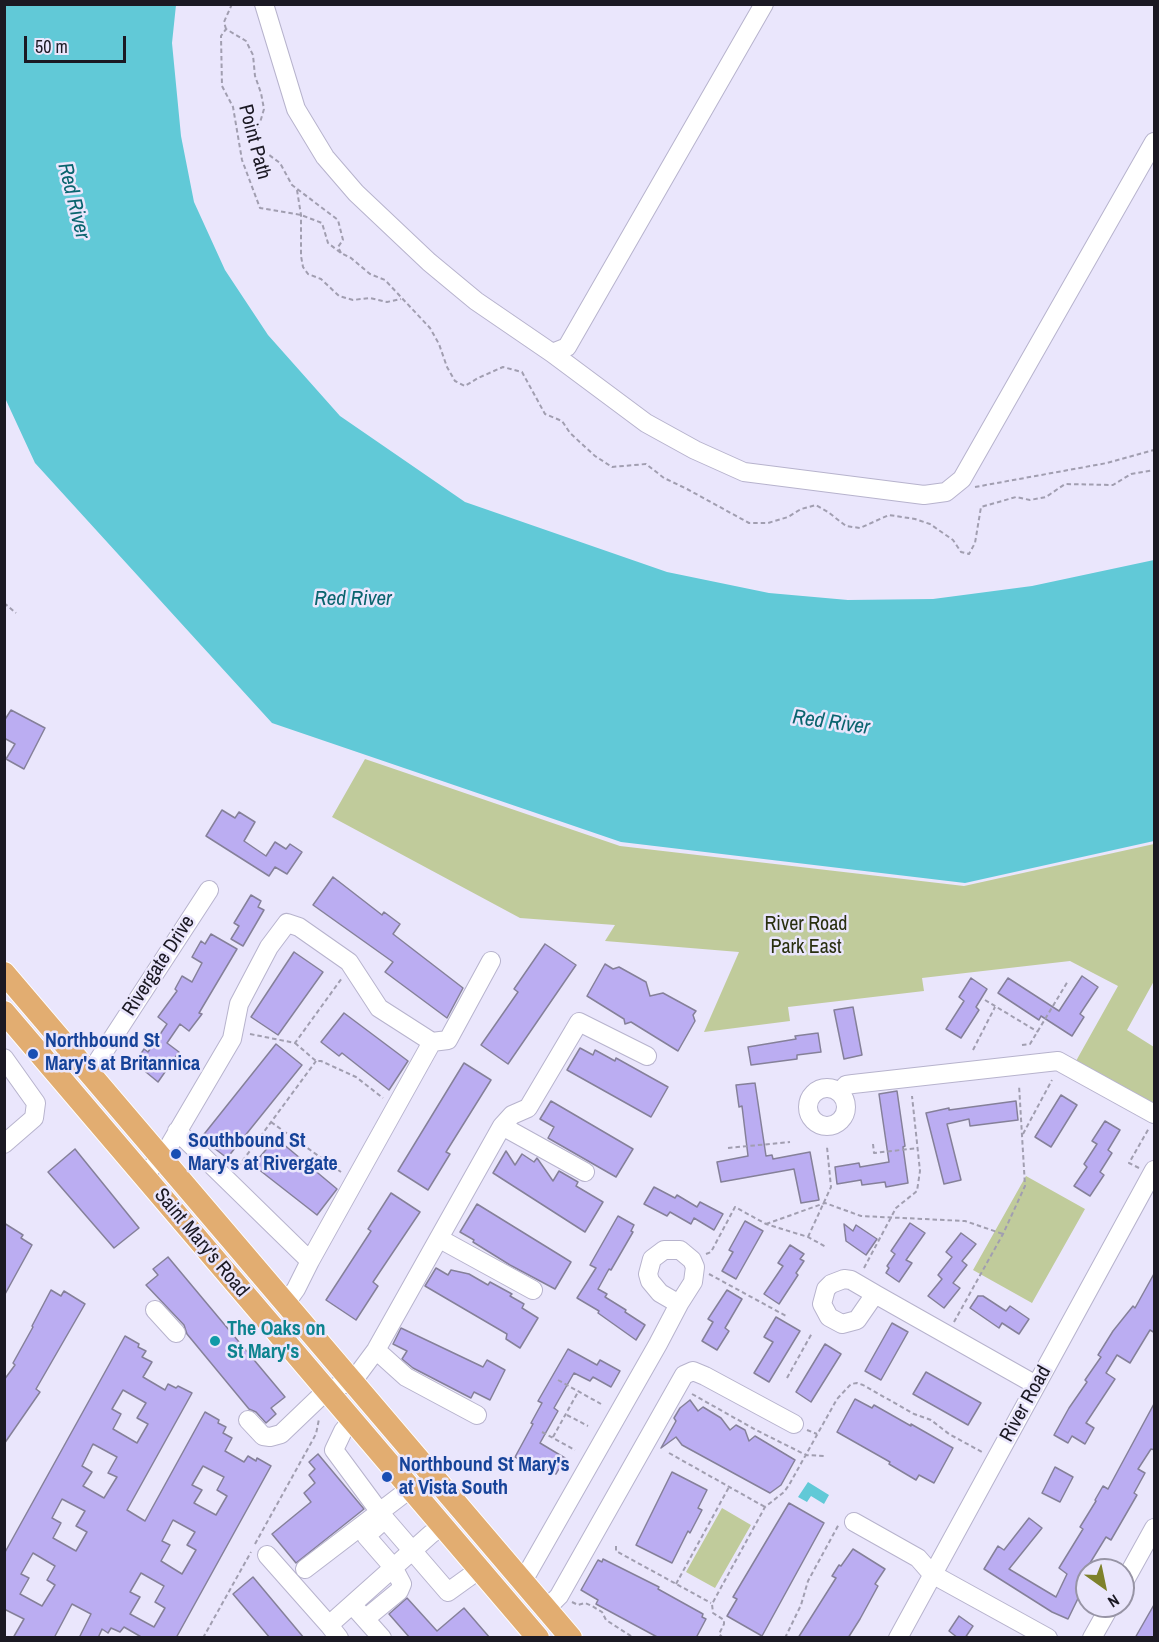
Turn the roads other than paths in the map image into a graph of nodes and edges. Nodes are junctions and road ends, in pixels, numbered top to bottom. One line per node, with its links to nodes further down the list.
1 (264, 4): 4 (street)
2 (764, 4): 4 (street)
3 (1155, 142): 4 (street)
4 (552, 353)
5 (208, 890): 13 (street, Rivergate Drive)
6 (491, 961): 10 (street)
7 (4, 973): 13 (main road, Saint Mary's Road)
8 (6, 1016): 9 (main road, Saint Mary's Road)
9 (26, 1038): 12 (street); 22 (main road, Saint Mary's Road)
10 (432, 1042): 17 (street); 24 (street)
11 (647, 1056): 16 (street)
12 (5, 1058): 18 (street)
13 (90, 1073): 19 (main road, Saint Mary's Road)
14 (840, 1093): 15 (street)
15 (1152, 1120)
16 (502, 1126): 21 (street); 23 (street)
17 (177, 1131): 19 (street); 24 (street)
18 (4, 1144)
19 (162, 1158): 22 (street); 27 (main road, Saint Mary's Road)
20 (1147, 1169): 33 (street, River Road)
21 (585, 1172)
22 (143, 1175): 34 (main road, Saint Mary's Road)
23 (440, 1239): 25 (street); 31 (street)
24 (310, 1261): 27 (street)
25 (533, 1290)
26 (875, 1294): 33 (street)
27 (286, 1303): 32 (main road, Saint Mary's Road)
28 (679, 1304): 28 (street); 52 (street)
29 (155, 1310): 30 (street)
30 (176, 1333)
31 (376, 1350): 32 (street); 35 (street)
32 (353, 1381): 34 (street); 43 (main road, Saint Mary's Road)
33 (1036, 1385): 51 (street, River Road)
34 (327, 1390): 36 (street); 37 (main road, Saint Mary's Road)
35 (477, 1415)
36 (248, 1420)
37 (352, 1420): 39 (main road, Saint Mary's Road); 40 (street)
38 (794, 1424): 54 (street)
39 (411, 1488): 40 (street); 42 (main road, Saint Mary's Road)
40 (382, 1515): 45 (street); 48 (street); 49 (street)
41 (854, 1521): 51 (street)
42 (443, 1526): 43 (main road); 45 (street); 50 (main road, Saint Mary's Road)
43 (477, 1527): 52 (main road, Saint Mary's Road)
44 (1155, 1528): 47 (street)
45 (412, 1551): 48 (street); 50 (street)
46 (267, 1555): 57 (street)
47 (1135, 1563)
48 (393, 1568): 53 (street); 56 (street)
49 (305, 1569)
50 (480, 1569): 59 (main road, Saint Mary's Road)
51 (932, 1574): 61 (street, River Road); 62 (street)
52 (523, 1581): 54 (main road, Saint Mary's Road)
53 (352, 1604): 56 (street); 57 (street)
54 (547, 1608): 60 (main road, Saint Mary's Road)
55 (1103, 1618): 63 (street)
56 (365, 1619): 58 (street)
57 (334, 1631)
58 (382, 1638)
59 (538, 1638)
60 (572, 1638)
61 (898, 1638)
62 (1048, 1638)
63 (1092, 1638)

